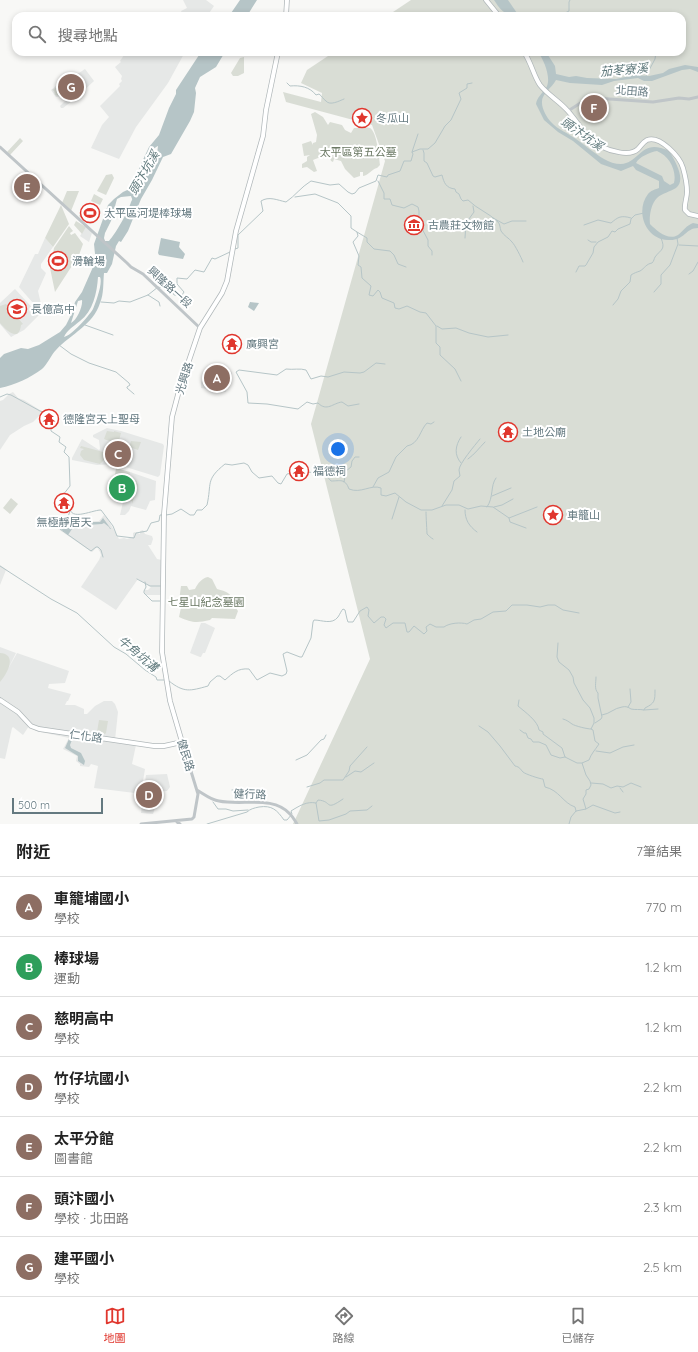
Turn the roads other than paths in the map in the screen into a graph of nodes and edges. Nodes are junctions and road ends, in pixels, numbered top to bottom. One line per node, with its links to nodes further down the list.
1 (287, 0): 3 (main road)
2 (486, 0): 4 (main road)
3 (286, 12)
4 (496, 12)
5 (277, 56): 11 (main road, 光興路)
6 (526, 56): 8 (main road)
7 (698, 97): 8 (street, 北田路)
8 (568, 111): 10 (main road)
9 (0, 147): 11 (street, 興隆路一段)
10 (698, 216)
11 (200, 328): 12 (main road, 光興路)
12 (167, 681): 14 (main road, 健民路)
13 (0, 700): 14 (main road, 仁化路)
14 (182, 742): 15 (street, 健民路)
15 (197, 790): 16 (street, 健民路); 18 (street, 健行路)
16 (181, 821): 17 (street)
17 (141, 824)
18 (297, 824)

